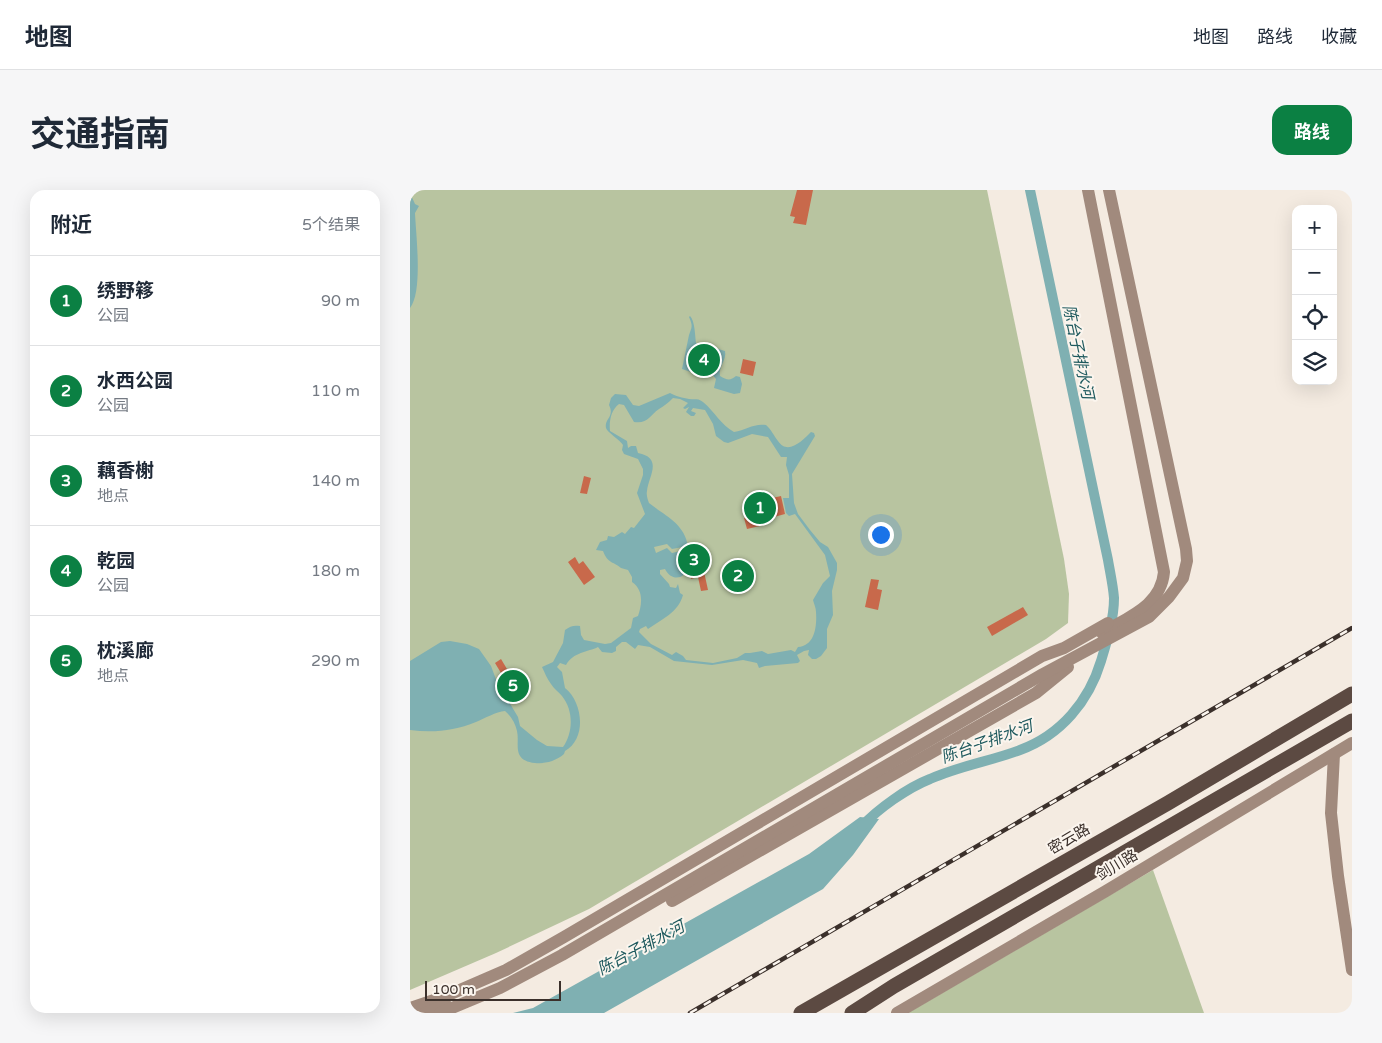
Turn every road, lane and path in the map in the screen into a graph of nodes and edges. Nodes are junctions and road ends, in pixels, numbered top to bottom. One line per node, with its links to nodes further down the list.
1 (1088, 190): 3 (street)
2 (1109, 190): 3 (street)
3 (1148, 611): 4 (street)
4 (1081, 650): 10 (street); 11 (street); 12 (street); 13 (street)
5 (1352, 694): 14 (highway, 密云路)
6 (1352, 722): 15 (highway)
7 (1352, 743): 8 (street, 剑川路)
8 (1334, 754): 9 (street); 16 (street, 剑川路)
9 (1352, 970)
10 (410, 1008)
11 (425, 1013)
12 (440, 1013)
13 (455, 1013)
14 (802, 1013)
15 (852, 1013)
16 (897, 1013)

